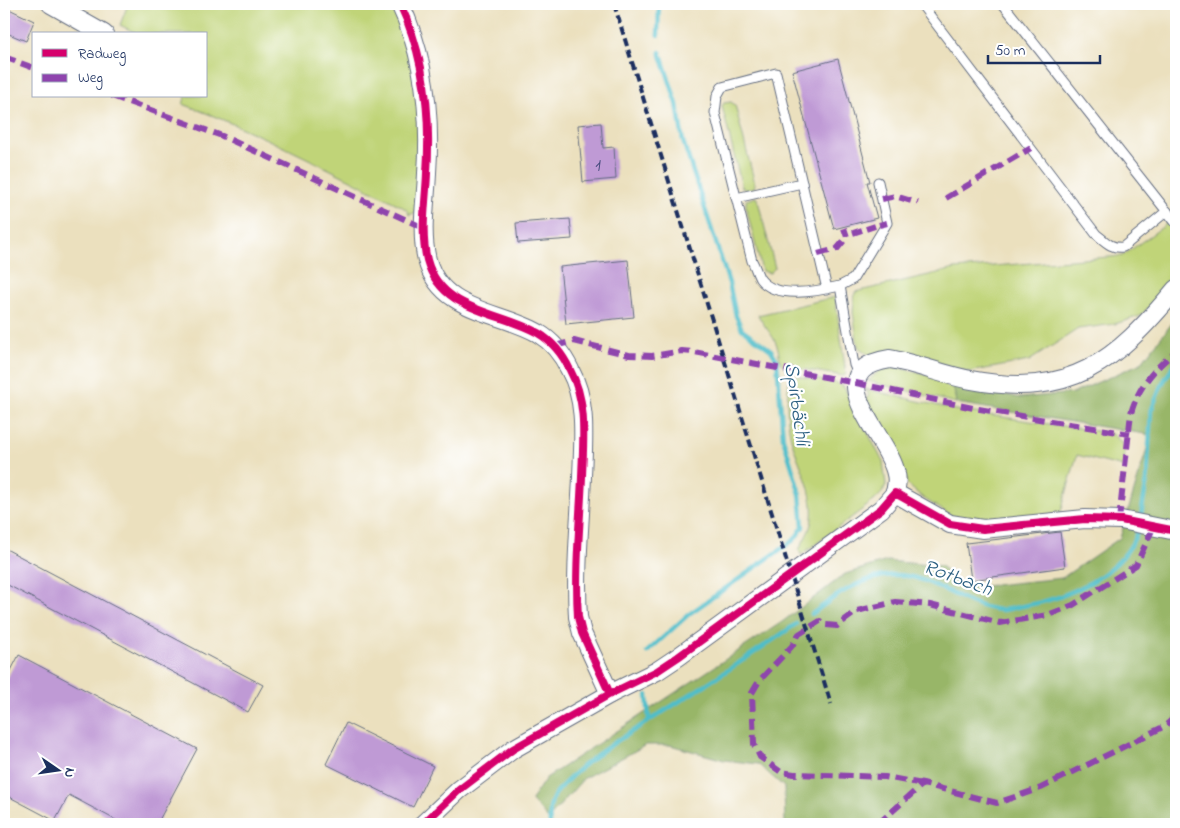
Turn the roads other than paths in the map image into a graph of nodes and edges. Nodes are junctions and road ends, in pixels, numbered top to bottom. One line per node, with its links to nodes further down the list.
1 (51, 4): 5 (street)
2 (400, 4): 17 (street)
3 (921, 4): 9 (lane)
4 (1004, 4): 9 (lane)
5 (100, 32)
6 (878, 182): 11 (lane)
7 (802, 183): 8 (lane); 8 (lane); 12 (lane)
8 (736, 198): 12 (lane)
9 (1167, 211): 10 (lane)
10 (1176, 223)
11 (840, 286): 12 (lane); 14 (lane)
12 (827, 289)
13 (1176, 289): 14 (street)
14 (859, 376): 15 (street)
15 (894, 493): 16 (street); 17 (street)
16 (1176, 531)
17 (610, 694): 18 (street)
18 (423, 824)

